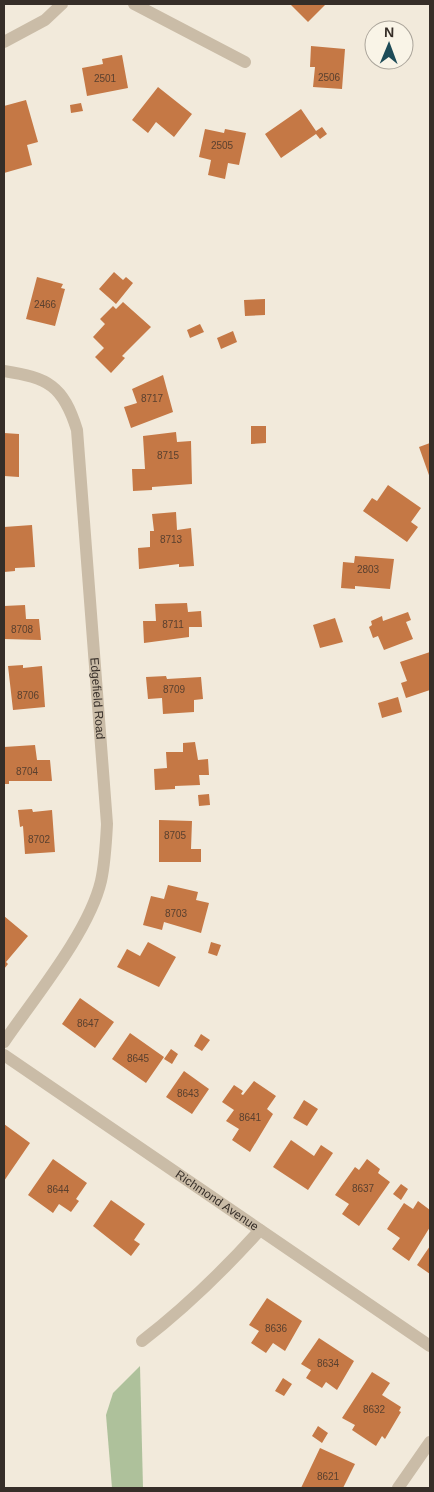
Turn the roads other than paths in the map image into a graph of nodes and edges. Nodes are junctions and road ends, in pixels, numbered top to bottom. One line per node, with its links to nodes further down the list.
1 (62, 4): 3 (street)
2 (134, 4): 4 (street)
3 (4, 42)
4 (244, 62)
5 (4, 371): 6 (street, Edgefield Road)
6 (4, 1042)
7 (4, 1055): 8 (street, Richmond Avenue)
8 (260, 1230): 9 (street); 10 (street, Richmond Avenue)
9 (142, 1341)
10 (430, 1346)
11 (430, 1442): 12 (street)
12 (398, 1488)

